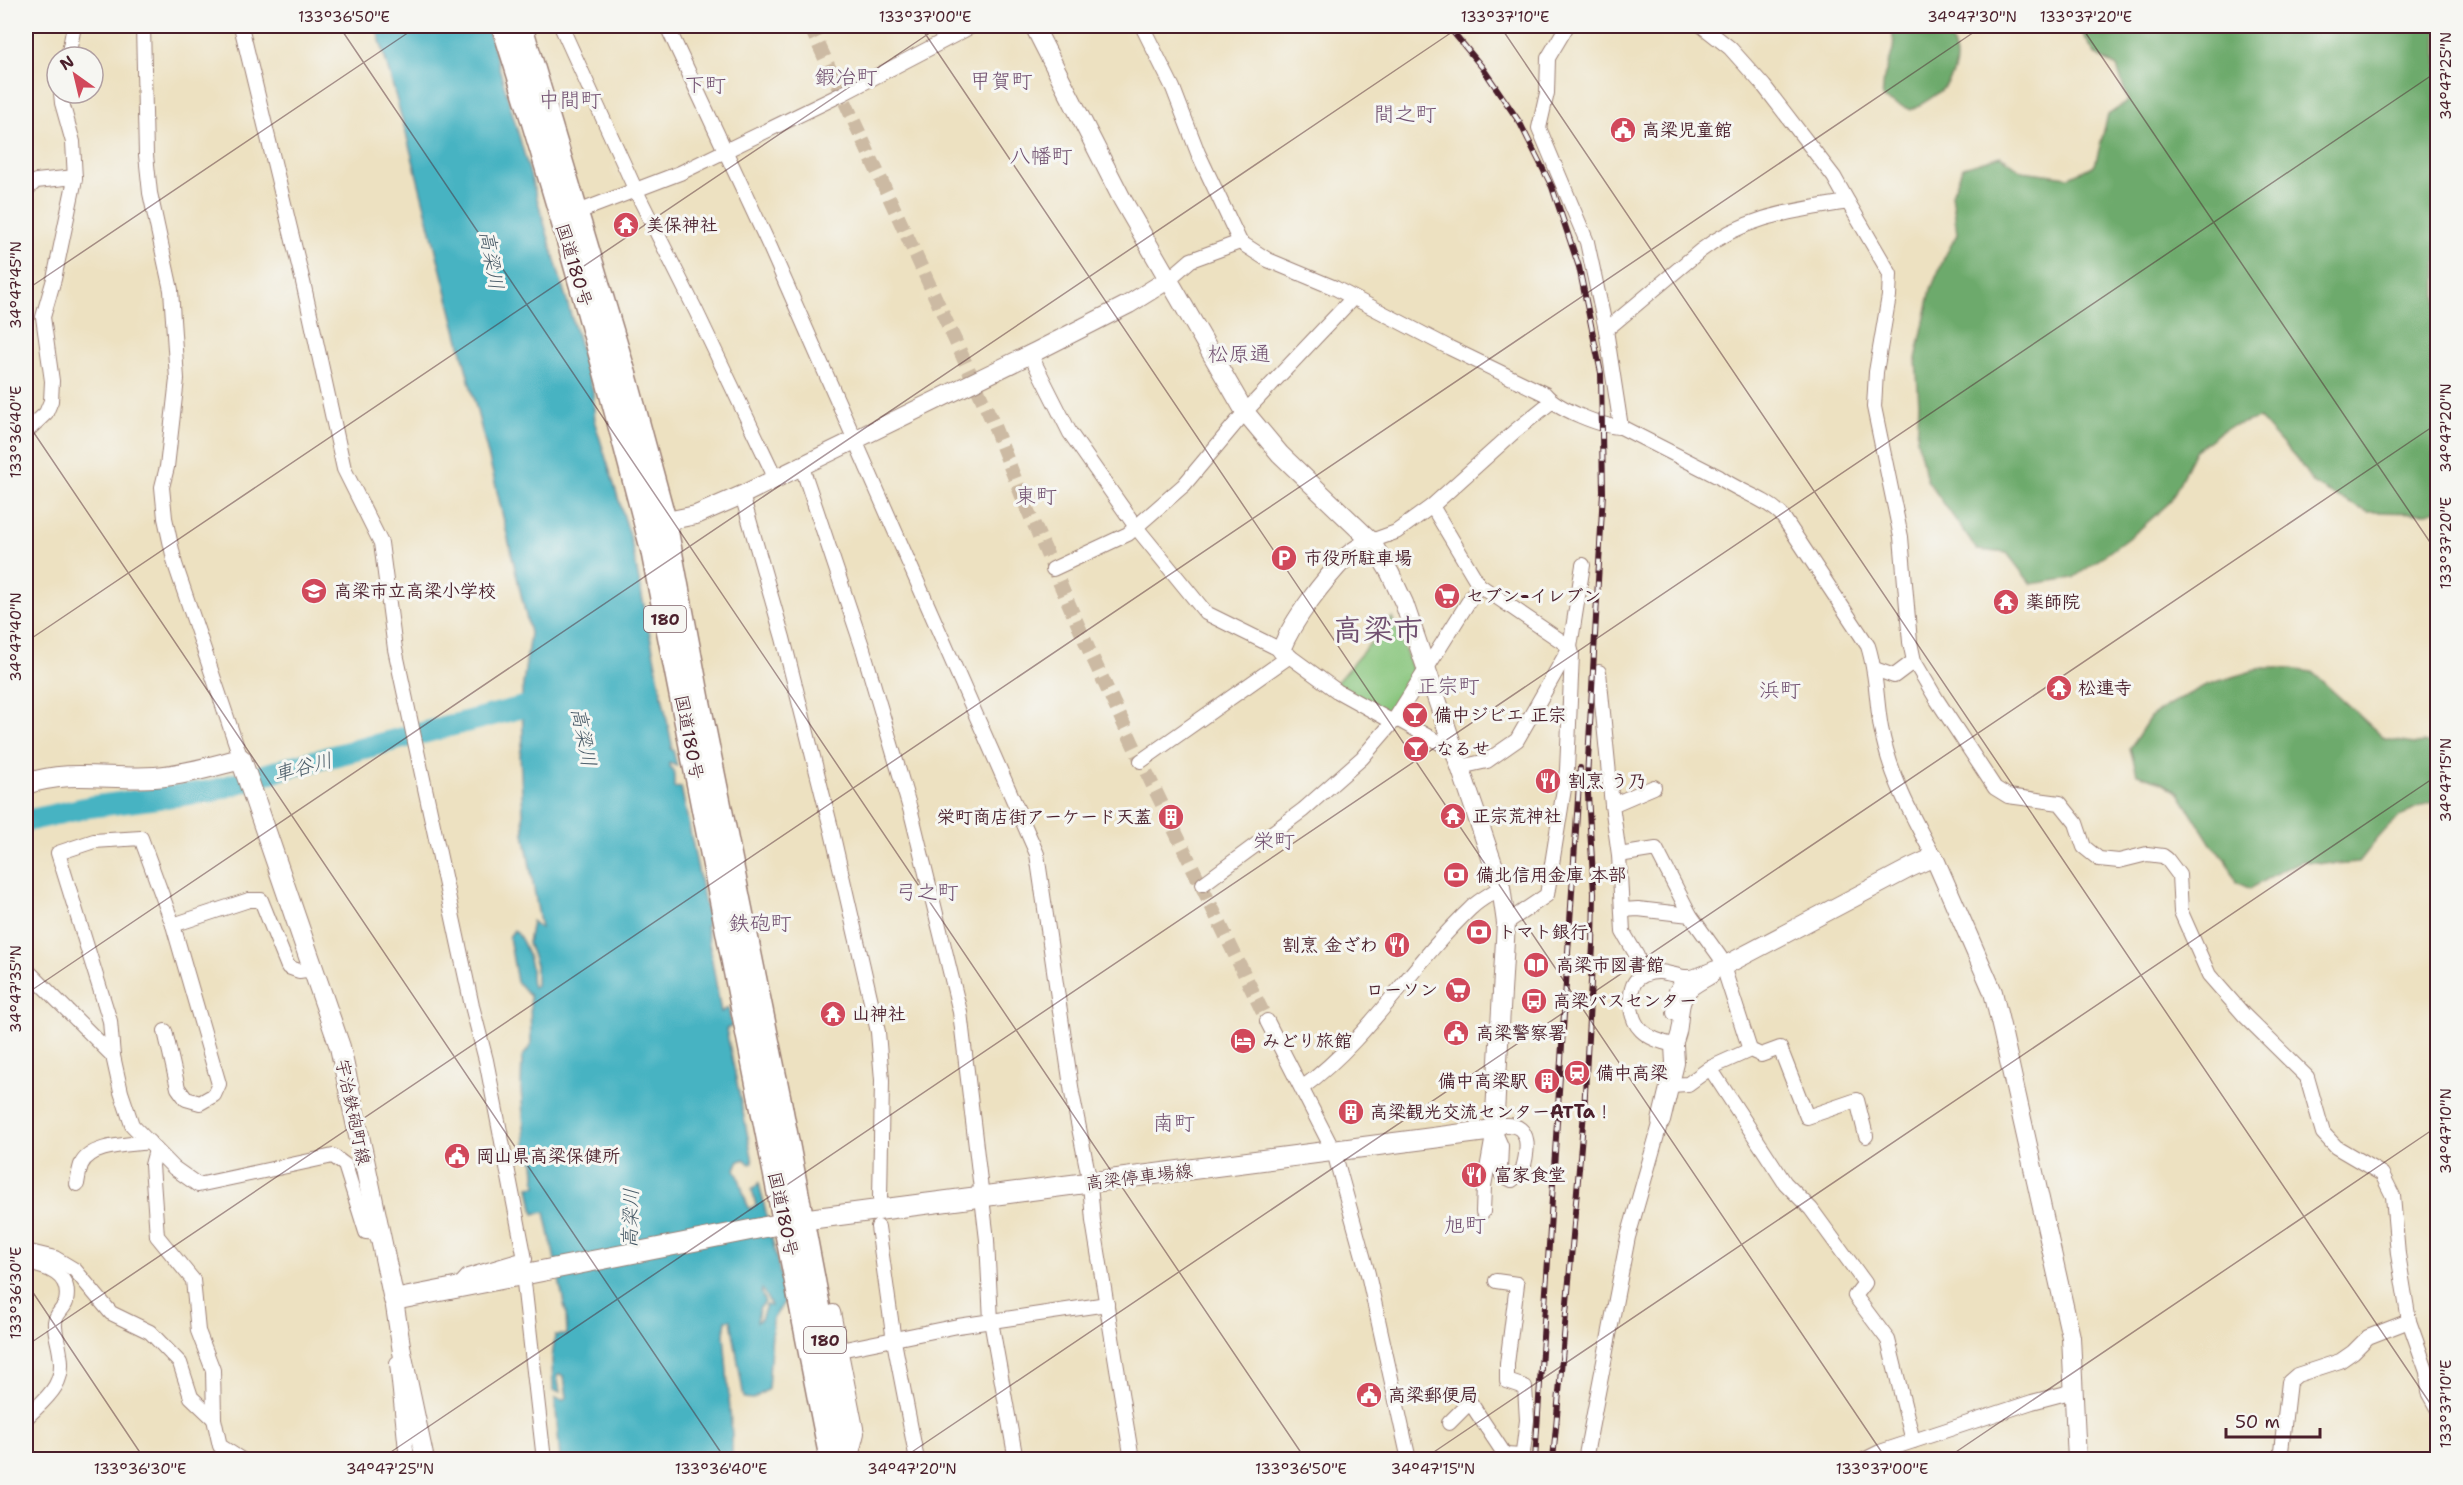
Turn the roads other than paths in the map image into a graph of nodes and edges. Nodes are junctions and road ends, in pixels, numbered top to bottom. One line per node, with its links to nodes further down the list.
1 (74, 26): 13 (street)
2 (143, 26): 50 (street)
3 (242, 26): 92 (street)
4 (502, 26): 20 (highway, 国道180号 / 180)
5 (521, 26): 20 (highway, 国道180号 / 180)
6 (561, 26): 18 (street)
7 (667, 26): 15 (street)
8 (972, 26): 15 (street)
9 (1034, 26): 22 (street)
10 (1142, 26): 21 (street)
11 (1567, 26): 24 (street)
12 (1702, 26): 19 (street)
13 (70, 45)
14 (63, 105): 16 (street)
15 (726, 152): 18 (street); 30 (street)
16 (75, 177): 17 (street); 29 (street)
17 (26, 190)
18 (636, 191): 20 (street); 32 (street)
19 (1848, 202): 24 (street); 43 (street)
20 (568, 215): 35 (highway, 国道180号 / 180)
21 (1240, 242): 22 (street); 23 (street)
22 (1169, 279): 25 (street); 27 (street)
23 (1353, 298): 26 (street); 27 (street)
24 (1606, 330): 28 (street)
25 (1030, 354): 30 (street); 36 (street)
26 (1551, 402): 28 (street); 34 (street)
27 (1245, 412): 36 (street); 37 (street)
28 (1621, 427): 45 (street)
29 (26, 432)
30 (854, 439): 31 (street); 80 (street)
31 (801, 464): 32 (street); 82 (street)
32 (775, 477): 33 (street)
33 (742, 495): 35 (street); 83 (street)
34 (1432, 506): 37 (street); 40 (street)
35 (656, 523): 85 (highway, 国道180号 / 180)
36 (1136, 527): 39 (street); 42 (street)
37 (1371, 541): 42 (street); 44 (street)
38 (1584, 565): 41 (street)
39 (1053, 569)
40 (1479, 585): 41 (street); 44 (street)
41 (1570, 647): 48 (street); 60 (street)
42 (1285, 653): 47 (street); 49 (street)
43 (1914, 661): 45 (street); 97 (street)
44 (1426, 667): 47 (street); 48 (street)
45 (1875, 669): 55 (street)
46 (1599, 672): 53 (street)
47 (1394, 720): 48 (street); 56 (street)
48 (1457, 759): 57 (street)
49 (1141, 761)
50 (245, 772): 51 (main road); 65 (main road, 宇治鉄砲町線)
51 (26, 784)
52 (1654, 787): 53 (street)
53 (1612, 806): 54 (street)
54 (1619, 855): 58 (street); 59 (street)
55 (1934, 857): 63 (street); 101 (street)
56 (1203, 884)
57 (1501, 887): 60 (street); 74 (street)
58 (1623, 910): 59 (street); 62 (street)
59 (1690, 915): 63 (street)
60 (1506, 924): 76 (street)
61 (173, 925): 65 (street); 68 (street); 71 (street)
62 (1637, 956)
63 (1724, 966): 66 (street); 69 (street); 70 (street)
64 (26, 969): 71 (street)
65 (314, 969): 87 (main road, 宇治鉄砲町線)
66 (1685, 977): 69 (street); 69 (street)
67 (1268, 1021): 74 (street)
68 (165, 1031)
69 (1674, 1045): 73 (street)
70 (1750, 1050): 72 (street); 77 (street)
71 (113, 1056): 78 (street)
72 (1710, 1068): 73 (street); 106 (street)
73 (1670, 1085): 75 (street)
74 (1302, 1088): 79 (street)
75 (1661, 1121): 119 (street)
76 (1494, 1130): 79 (main road, 高梁停車場線); 84 (street)
77 (1866, 1136)
78 (152, 1146): 81 (street); 87 (street); 104 (street)
79 (1334, 1152): 80 (main road, 高梁停車場線); 118 (street)
80 (1090, 1183): 82 (main road, 高梁停車場線); 94 (street)
81 (77, 1184)
82 (983, 1198): 85 (main road, 高梁停車場線); 96 (street)
83 (880, 1199)
84 (1483, 1212)
85 (785, 1224): 90 (main road); 113 (highway, 国道180号 / 180); 114 (highway, 国道180号 / 180)
86 (878, 1227): 98 (street)
87 (379, 1233): 93 (main road, 宇治鉄砲町線)
88 (26, 1251): 104 (street)
89 (26, 1263): 103 (street)
90 (530, 1273): 92 (main road); 112 (street)
91 (1496, 1281): 107 (street)
92 (458, 1287): 93 (main road)
93 (394, 1300): 100 (street)
94 (1107, 1304): 96 (street); 117 (street)
95 (833, 1312): 99 (street)
96 (991, 1321): 98 (street); 116 (street)
97 (2409, 1321): 102 (street); 121 (street)
98 (894, 1341): 99 (street); 115 (street)
99 (840, 1350): 114 (street)
100 (402, 1352): 110 (street); 111 (street)
101 (2074, 1391): 106 (street); 108 (street)
102 (2438, 1408)
103 (26, 1418)
104 (214, 1419): 109 (street)
105 (1449, 1423): 107 (street)
106 (1913, 1441): 120 (street)
107 (1522, 1458)
108 (2076, 1459)
109 (242, 1460)
110 (407, 1460)
111 (425, 1460)
112 (544, 1460)
113 (831, 1460)
114 (849, 1460)
115 (917, 1460)
116 (1016, 1460)
117 (1132, 1460)
118 (1409, 1460)
119 (1585, 1460)
120 (1864, 1460)
121 (2280, 1460)

